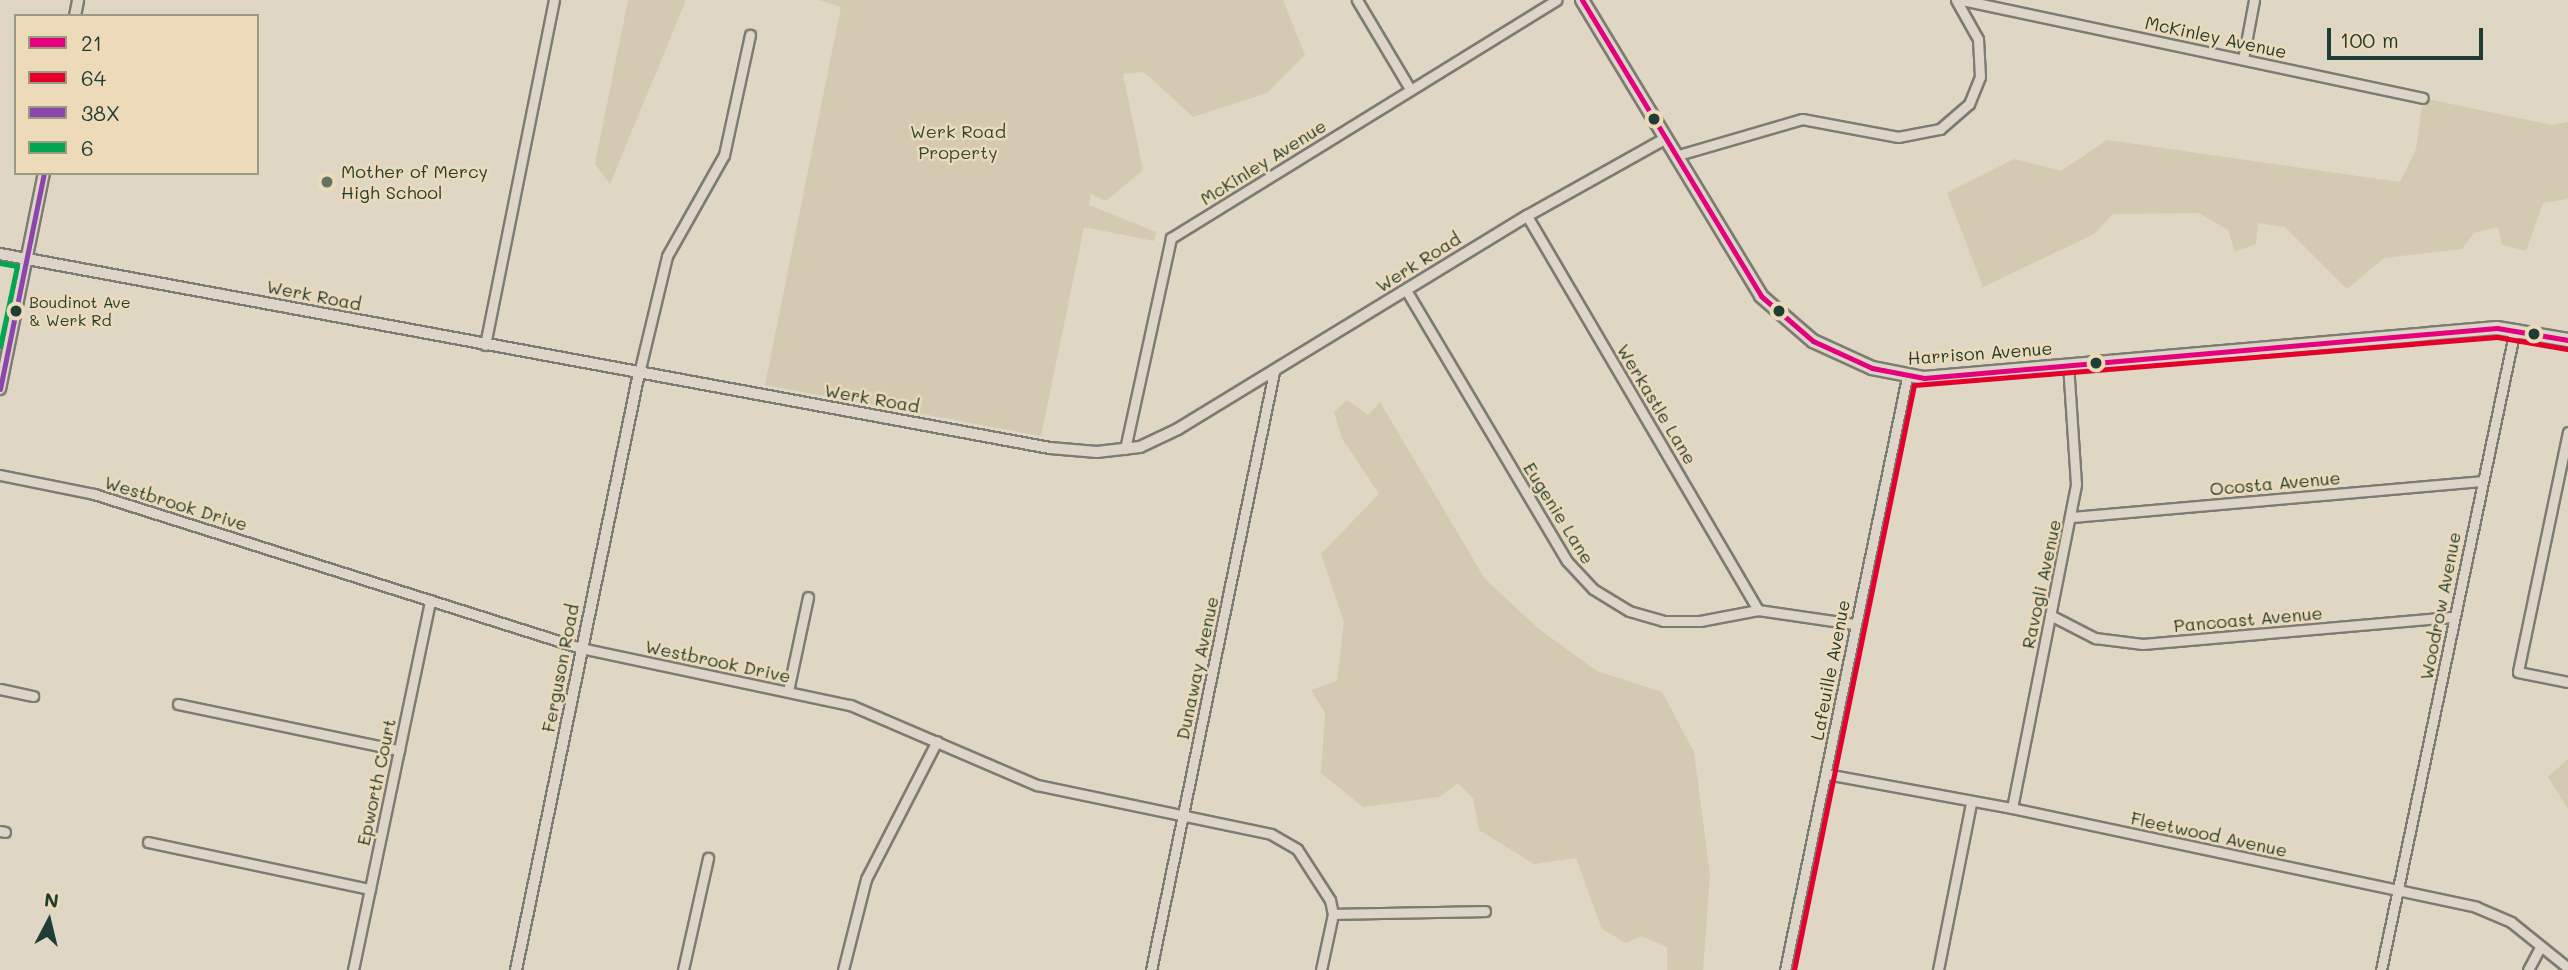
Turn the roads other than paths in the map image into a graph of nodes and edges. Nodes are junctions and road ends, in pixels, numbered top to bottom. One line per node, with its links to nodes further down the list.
1 (554, 0): 21 (street)
2 (1357, 0): 10 (street)
3 (1557, 0): 10 (street, McKinley Avenue)
4 (1582, 0): 12 (main road, Harrison Avenue)
5 (1956, 0): 13 (street)
6 (1962, 0): 9 (street, McKinley Avenue)
7 (2254, 0): 9 (street)
8 (750, 35): 24 (street)
9 (2242, 58): 11 (street, McKinley Avenue)
10 (1410, 89): 28 (street, McKinley Avenue)
11 (2423, 97)
12 (1665, 139): 13 (main road, Harrison Avenue); 15 (street, Werk Road)
13 (1675, 156): 25 (main road, Harrison Avenue)
14 (44, 175): 17 (street)
15 (1527, 216): 18 (street, Werk Road); 34 (street, Werkastle Lane)
16 (0, 254): 17 (street, Werk Road)
17 (27, 259): 21 (street, Werk Road); 26 (street)
18 (1406, 290): 23 (street, Werk Road); 34 (street, Eugenie Lane)
19 (2515, 329): 20 (main road, Harrison Avenue); 22 (main road, Harrison Avenue); 30 (street, Woodrow Avenue)
20 (2568, 340)
21 (485, 345): 24 (street, Werk Road)
22 (2068, 365): 25 (main road, Harrison Avenue); 31 (street, Ravogli Avenue)
23 (1274, 372): 28 (street, Werk Road); 49 (street, Dunaway Avenue)
24 (639, 373): 28 (street, Werk Road); 38 (street, Ferguson Road)
25 (1907, 377): 37 (street, Lafeuille Avenue)
26 (0, 389)
27 (2568, 432): 39 (street)
28 (1125, 449)
29 (0, 475): 33 (street, Westbrook Drive)
30 (2482, 481): 31 (street, Ocosta Avenue); 36 (street, Woodrow Avenue)
31 (2071, 517): 35 (street, Ravogli Avenue)
32 (808, 597): 41 (street)
33 (430, 600): 38 (street, Westbrook Drive); 45 (street, Epworth Court)
34 (1758, 610): 37 (street, Eugenie Lane)
35 (2050, 615): 36 (street, Pancoast Avenue); 48 (street, Ravogli Avenue)
36 (2454, 617): 53 (street, Woodrow Avenue)
37 (1854, 624): 46 (street, Lafeuille Avenue)
38 (581, 648): 41 (street, Westbrook Drive); 59 (street, Ferguson Road)
39 (2568, 682)
40 (0, 690): 42 (street)
41 (788, 691): 44 (street, Westbrook Drive)
42 (33, 696)
43 (178, 704): 45 (street)
44 (937, 741): 49 (street, Westbrook Drive); 61 (street)
45 (399, 750): 52 (street, Epworth Court)
46 (1826, 774): 47 (street, Fleetwood Avenue); 64 (street, Lafeuille Avenue)
47 (1971, 803): 48 (street, Fleetwood Avenue); 65 (street)
48 (2012, 808): 53 (street, Fleetwood Avenue)
49 (1183, 815): 55 (street, Westbrook Drive); 62 (street, Dunaway Avenue)
50 (148, 842): 52 (street)
51 (708, 858): 60 (street)
52 (370, 889): 58 (street, Epworth Court)
53 (2400, 890): 56 (street, Fleetwood Avenue); 66 (street, Woodrow Avenue)
54 (1485, 911): 55 (street)
55 (1333, 914): 63 (street)
56 (2541, 946): 57 (street, Fleetwood Avenue); 67 (street)
57 (2568, 968)
58 (353, 970)
59 (516, 970)
60 (683, 970)
61 (843, 970)
62 (1151, 970)
63 (1321, 970)
64 (1785, 970)
65 (1938, 970)
66 (2381, 970)
67 (2528, 970)

